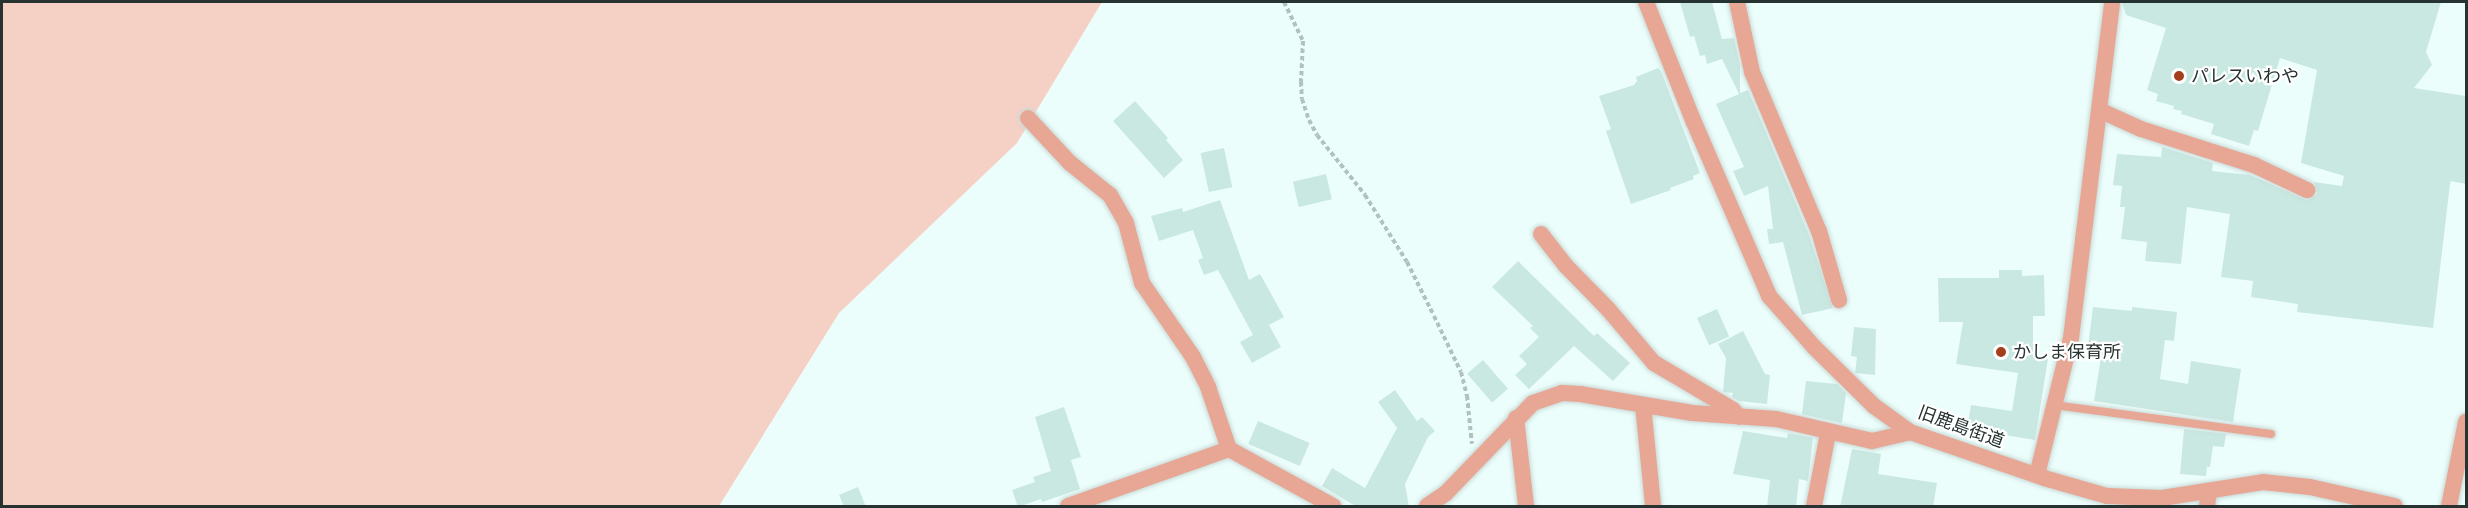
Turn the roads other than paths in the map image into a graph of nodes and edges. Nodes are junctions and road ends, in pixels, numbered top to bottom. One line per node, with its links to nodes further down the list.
1 (1646, 2): 14 (street, 旧鹿島街道)
2 (1737, 2): 8 (street)
3 (2112, 2): 4 (street)
4 (2099, 110): 6 (street); 10 (street)
5 (1028, 118): 17 (street)
6 (2307, 190)
7 (1540, 234): 11 (street)
8 (1839, 300)
9 (1643, 405): 11 (street); 12 (street); 24 (street)
10 (2054, 405): 16 (lane); 18 (street)
11 (1738, 417): 15 (street)
12 (1516, 418): 22 (street); 23 (street)
13 (2466, 422): 27 (street)
14 (1910, 432): 15 (street); 18 (street, 旧鹿島街道)
15 (1828, 433): 25 (street)
16 (2271, 434)
17 (1229, 449): 20 (street); 21 (street)
18 (2037, 475): 19 (street, 旧鹿島街道)
19 (2208, 499): 26 (street, 旧鹿島街道)
20 (1068, 507)
21 (1334, 507)
22 (1427, 507)
23 (1526, 507)
24 (1653, 507)
25 (1814, 507)
26 (2395, 507)
27 (2449, 507)

